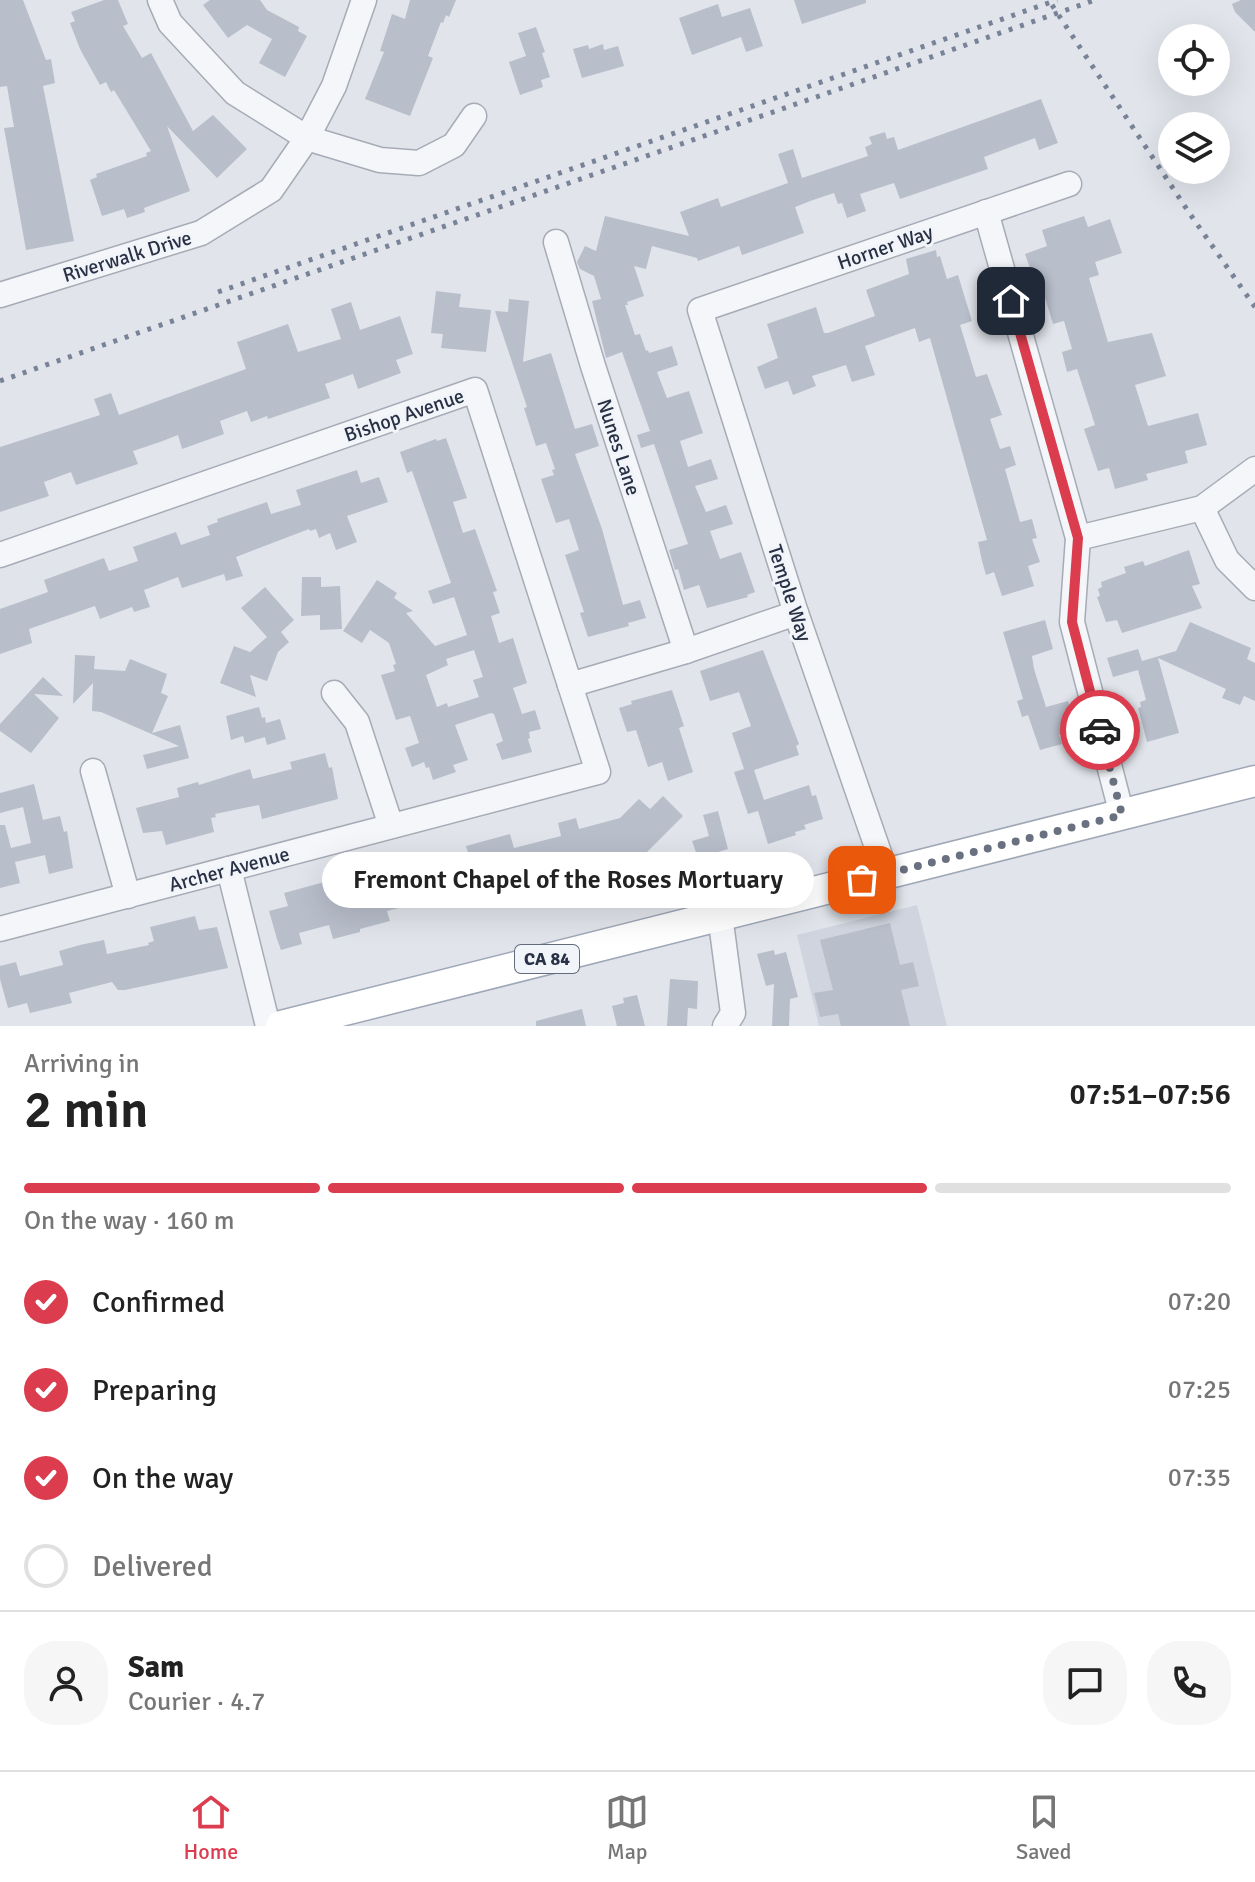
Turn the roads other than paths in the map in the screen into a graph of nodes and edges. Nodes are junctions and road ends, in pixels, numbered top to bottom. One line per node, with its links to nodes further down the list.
1 (160, 0): 4 (street)
2 (364, 0): 4 (street, Riverwalk Drive)
3 (474, 116): 4 (street)
4 (307, 138): 8 (street, Riverwalk Drive)
5 (1069, 184): 6 (street, Horner Way)
6 (986, 212): 9 (street, Horner Way); 12 (street)
7 (556, 242): 16 (street, Nunes Lane)
8 (2, 287)
9 (700, 310): 15 (street, Temple Way)
10 (1255, 469): 11 (street)
11 (1202, 508): 12 (street); 14 (street)
12 (1078, 538): 22 (street)
13 (0, 555): 17 (street, Bishop Avenue)
14 (1255, 588)
15 (796, 613): 16 (street); 25 (street, Temple Way)
16 (686, 651): 17 (street)
17 (570, 685): 20 (street, Bishop Avenue)
18 (334, 693): 23 (street)
19 (93, 771): 26 (street)
20 (598, 772): 23 (street, Archer Avenue)
21 (1255, 781): 22 (main road, CA 84)
22 (1122, 815): 25 (main road, CA 84)
23 (391, 826): 24 (street, Archer Avenue)
24 (229, 869): 26 (street, Archer Avenue); 29 (street)
25 (886, 873): 27 (main road, CA 84)
26 (128, 896): 28 (street, Archer Avenue)
27 (720, 915): 30 (main road, CA 84); 31 (street)
28 (0, 929)
29 (268, 1026)
30 (281, 1026)
31 (725, 1026)

